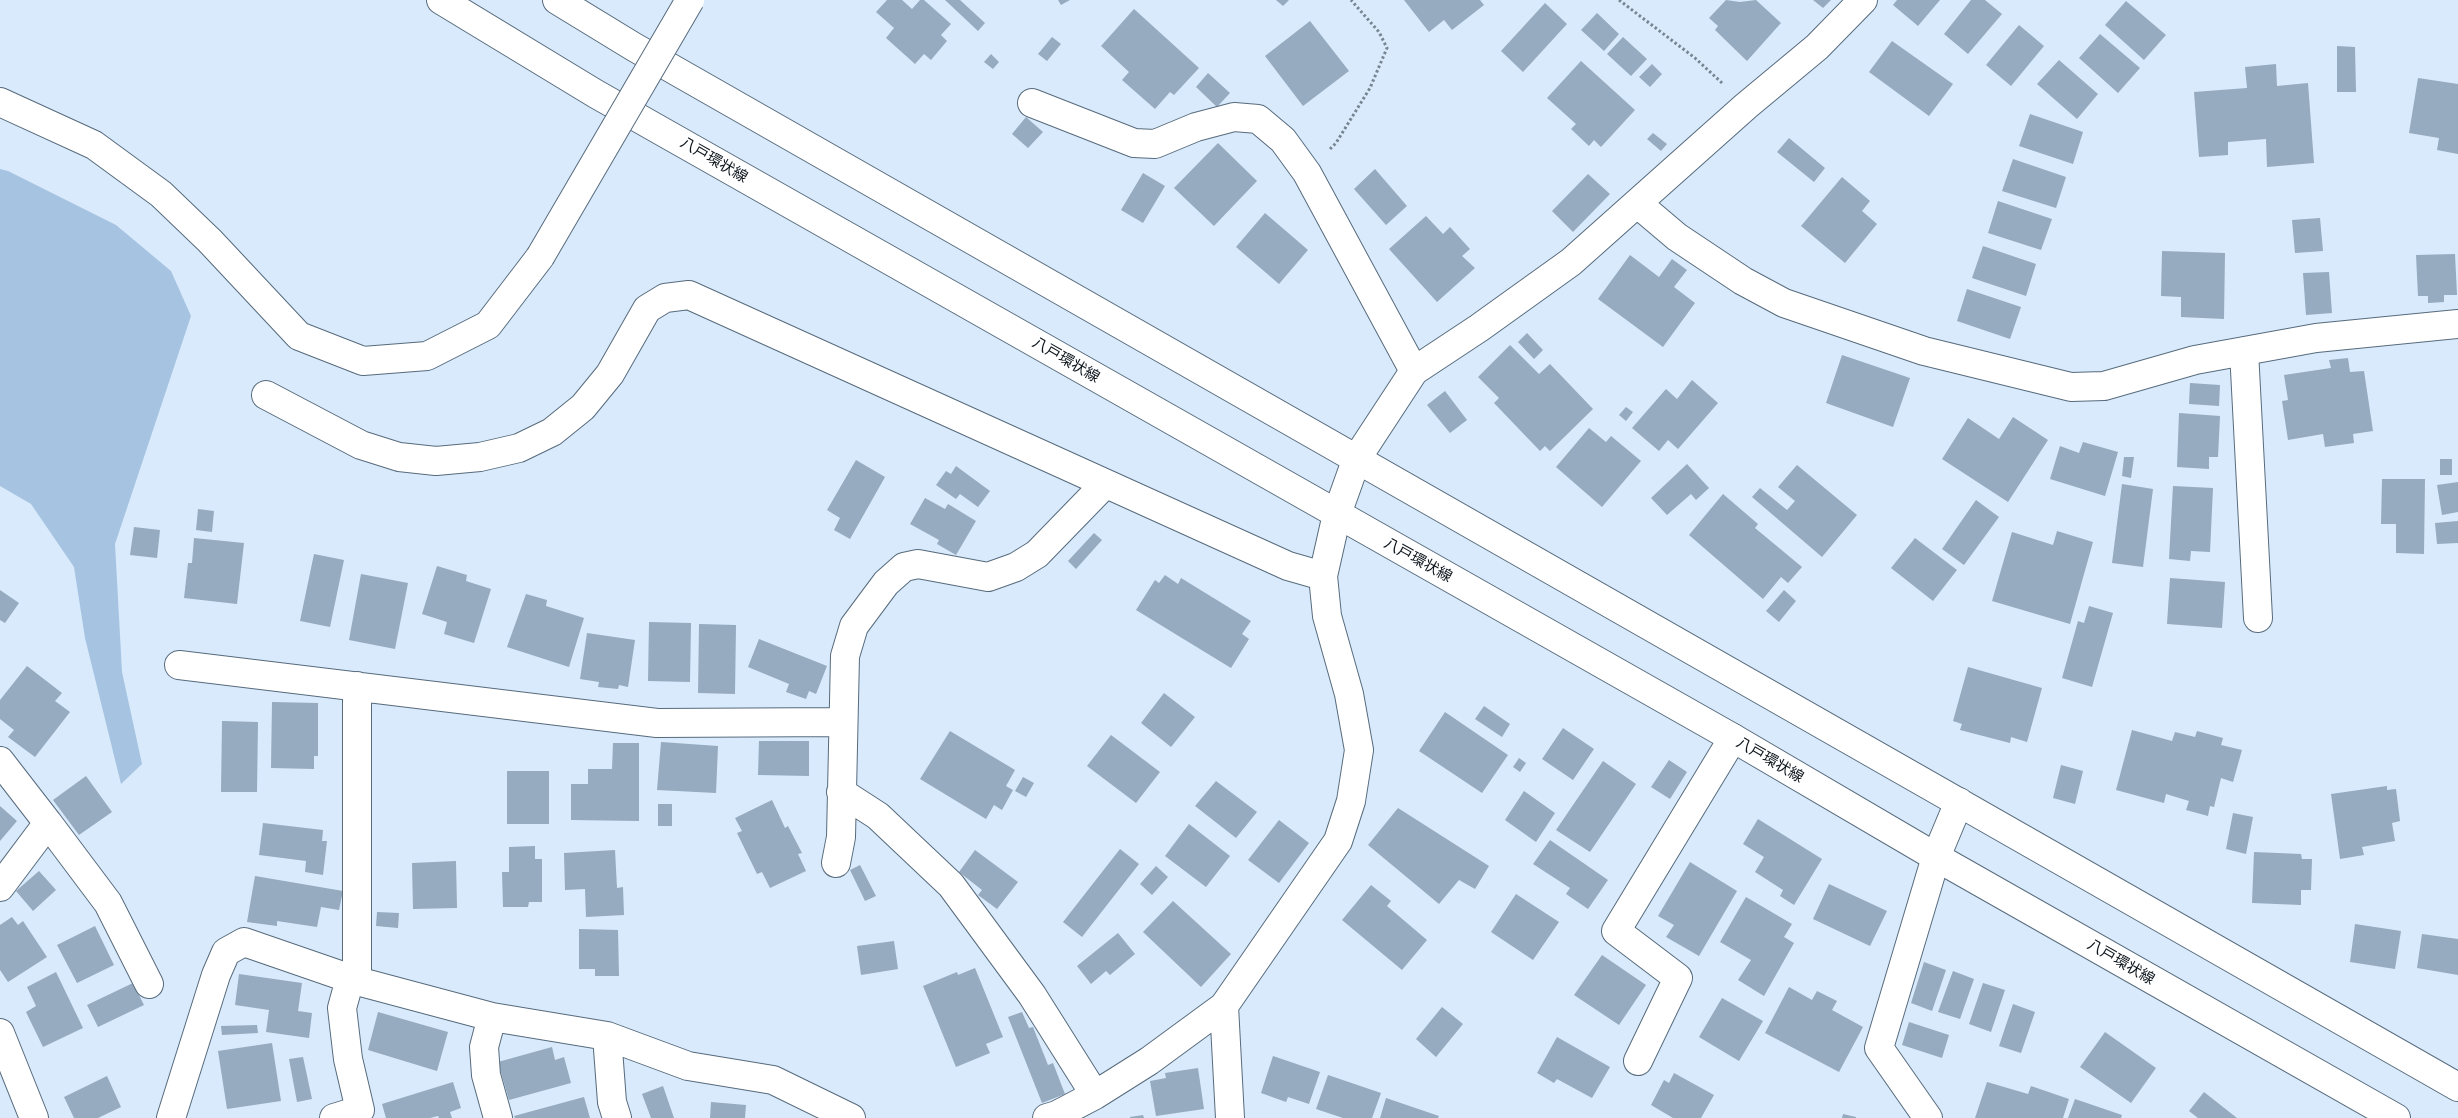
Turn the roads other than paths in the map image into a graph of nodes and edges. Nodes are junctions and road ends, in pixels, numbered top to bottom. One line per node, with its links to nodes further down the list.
1 (441, 0): 14 (street, 八戸環状線)
2 (557, 0): 12 (street)
3 (690, 0): 5 (street, bridge)
4 (1863, 0): 7 (street)
5 (0, 102)
6 (1032, 103): 10 (street)
7 (1638, 204): 9 (street); 10 (street)
8 (2458, 324): 9 (street)
9 (2244, 351): 16 (street)
10 (1414, 371): 12 (street)
11 (266, 395): 13 (street)
12 (1356, 458): 14 (street); 23 (street)
13 (1105, 484): 15 (street); 19 (street)
14 (1337, 514): 15 (street); 20 (street, 八戸環状線)
15 (1323, 576): 30 (street)
16 (2258, 618)
17 (179, 665): 18 (street)
18 (357, 686): 19 (street); 28 (street)
19 (843, 722): 22 (street)
20 (1733, 738): 25 (street, 八戸環状線); 34 (street)
21 (0, 761): 24 (street)
22 (841, 792): 26 (street); 36 (street)
23 (1958, 802): 25 (street); 35 (street)
24 (48, 823): 27 (street); 29 (street)
25 (1936, 857): 45 (street); 46 (street, 八戸環状線)
26 (836, 863)
27 (0, 887)
28 (354, 980): 31 (street); 38 (street); 39 (street)
29 (149, 984)
30 (1224, 1006): 36 (street); 44 (street)
31 (492, 1017): 33 (street); 40 (street)
32 (0, 1033): 37 (street)
33 (607, 1036): 41 (street); 42 (street)
34 (1638, 1061)
35 (2458, 1087)
36 (1095, 1095): 43 (street)
37 (34, 1118)
38 (171, 1118)
39 (334, 1118)
40 (498, 1118)
41 (617, 1118)
42 (851, 1118)
43 (1047, 1118)
44 (1230, 1118)
45 (1928, 1118)
46 (2396, 1118)

